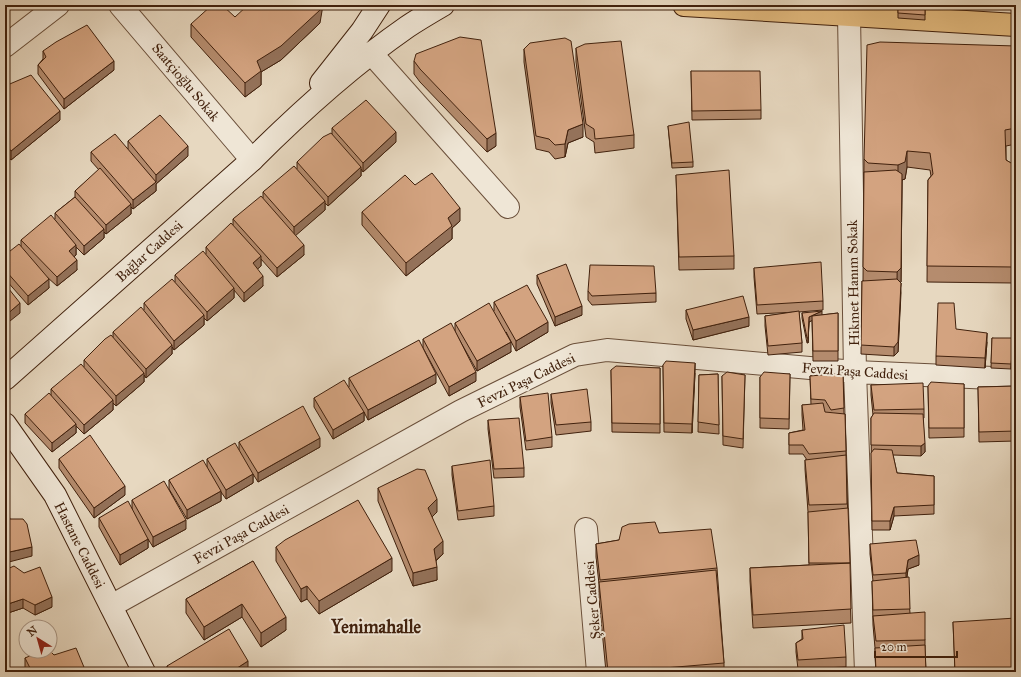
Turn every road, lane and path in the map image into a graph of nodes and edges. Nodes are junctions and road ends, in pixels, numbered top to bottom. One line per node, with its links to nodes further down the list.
1 (58, 5): 9 (street)
2 (120, 5): 12 (street, Saatçioğlu Sokak)
3 (379, 5): 11 (street)
4 (443, 5): 10 (street)
5 (684, 5): 6 (main road)
6 (688, 5): 7 (main road)
7 (849, 15): 8 (main road); 14 (street, Hikmet Hanım Sokak)
8 (1016, 25)
9 (5, 46)
10 (371, 53): 11 (street); 13 (street)
11 (291, 122): 12 (street, Bağlar Caddesi)
12 (252, 160): 15 (street, Bağlar Caddesi)
13 (508, 208)
14 (855, 372): 16 (street, Fevzi Paşa Caddesi); 19 (street, Fevzi Paşa Caddesi); 22 (street, Hikmet Hanım Sokak)
15 (5, 379)
16 (1016, 379)
17 (5, 424): 19 (street, Hastane Caddesi)
18 (586, 529): 21 (street, Şeker Caddesi)
19 (111, 606): 20 (street, Hastane Caddesi)
20 (144, 672)
21 (598, 672)
22 (866, 672)

